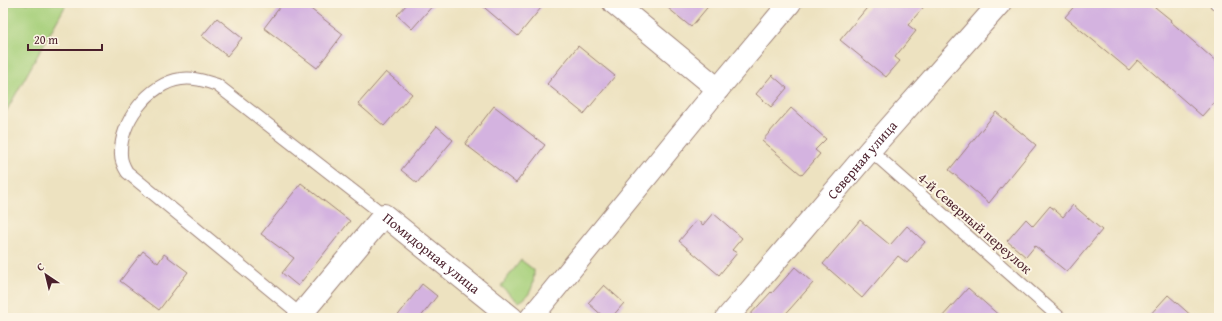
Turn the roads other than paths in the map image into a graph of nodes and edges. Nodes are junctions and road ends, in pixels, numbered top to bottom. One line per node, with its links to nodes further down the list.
1 (614, 3): 6 (street)
2 (790, 3): 6 (street)
3 (1000, 3): 7 (street, Северная улица)
4 (1216, 3): 5 (lane)
5 (1219, 5)
6 (718, 89): 11 (street)
7 (870, 150): 12 (street, Северная улица); 13 (lane, 4-й Северный переулок)
8 (384, 215): 9 (street, Помидорная улица); 9 (lane); 10 (street, Помидорная улица)
9 (299, 316)
10 (512, 318)
11 (531, 318)
12 (727, 318)
13 (1060, 318)

